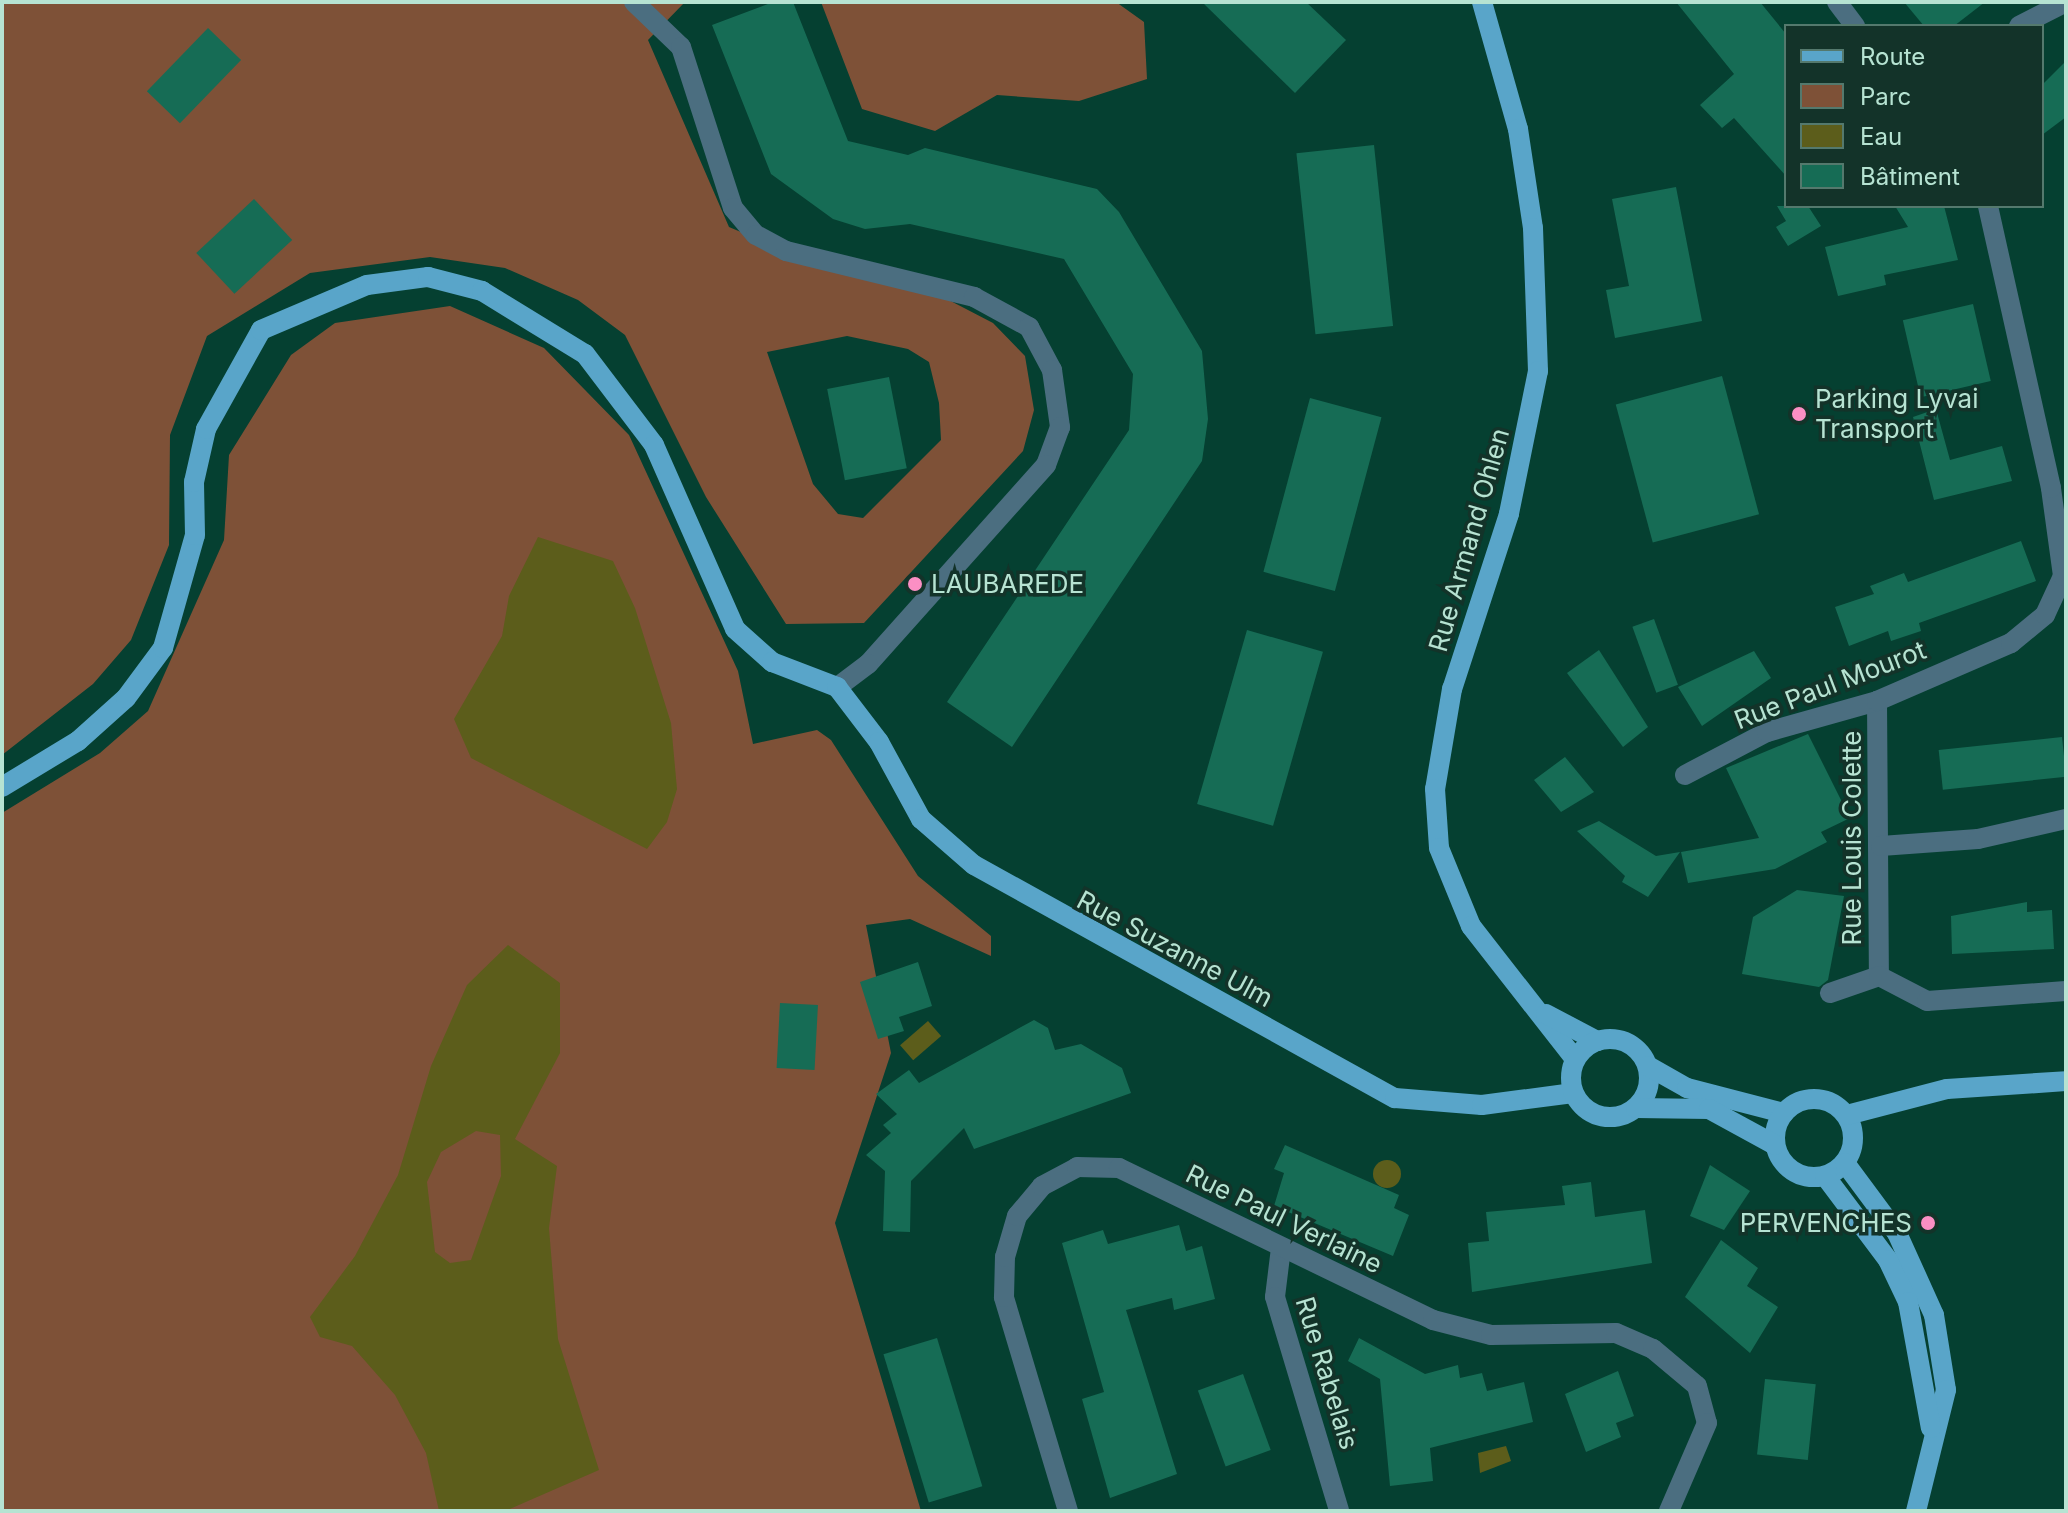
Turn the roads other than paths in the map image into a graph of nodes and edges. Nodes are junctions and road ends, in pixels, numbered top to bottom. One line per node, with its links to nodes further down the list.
1 (634, 2): 8 (street)
2 (1482, 2): 17 (main road, Rue Armand Ohlen)
3 (1837, 2): 5 (street)
4 (2066, 2): 6 (street)
5 (1854, 24)
6 (2023, 24)
7 (1988, 208): 9 (street, Rue Paul Mourot)
8 (837, 687): 11 (main road); 22 (main road, Rue Suzanne Ulm)
9 (1877, 701): 10 (street, Rue Paul Mourot); 13 (street, Rue Louis Colette)
10 (1685, 775)
11 (2, 787)
12 (2066, 819): 13 (street)
13 (1881, 846): 14 (street, Rue Louis Colette)
14 (1879, 976): 15 (street, Rue Louis Colette); 16 (street, Rue Louis Colette)
15 (2066, 991)
16 (1830, 993)
17 (1546, 1014): 18 (main road, Rue Armand Ohlen); 19 (main road, Rue Armand Ohlen)
18 (1597, 1041): 19 (main road); 20 (main road)
19 (1575, 1059): 22 (main road)
20 (1648, 1066): 23 (main road); 24 (main road)
21 (2066, 1081): 25 (main road)
22 (1573, 1093): 23 (main road)
23 (1636, 1108): 26 (main road)
24 (1784, 1113): 25 (main road); 26 (main road)
25 (1847, 1115): 27 (main road)
26 (1775, 1145): 28 (main road)
27 (1845, 1163): 28 (main road); 30 (main road)
28 (1825, 1176): 30 (main road)
29 (1281, 1248): 31 (street, Rue Paul Verlaine); 32 (street, Rue Rabelais); 33 (street, Rue Paul Verlaine)
30 (1933, 1441): 34 (main road)
31 (1068, 1511)
32 (1339, 1511)
33 (1669, 1511)
34 (1916, 1511)

